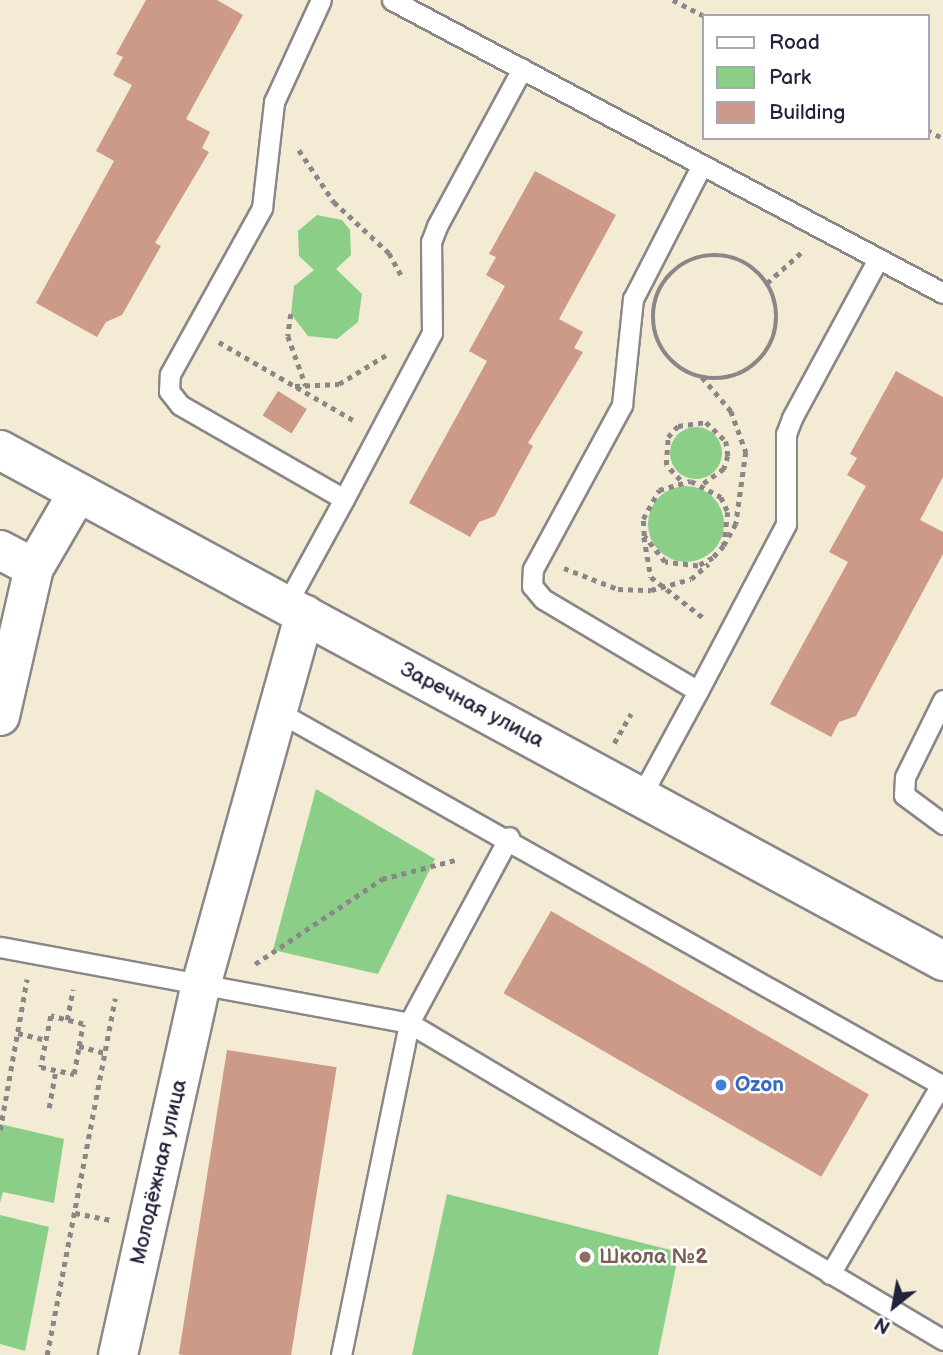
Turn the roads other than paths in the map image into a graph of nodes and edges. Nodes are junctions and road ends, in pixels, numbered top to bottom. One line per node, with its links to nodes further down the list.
1 (321, 0): 9 (lane)
2 (392, 0): 3 (lane)
3 (523, 69): 4 (lane); 9 (lane)
4 (702, 165): 5 (lane); 13 (lane)
5 (878, 259): 6 (lane); 13 (lane)
6 (943, 293)
7 (0, 450): 8 (street, Заречная улица)
8 (77, 494): 11 (street); 12 (street, Заречная улица)
9 (344, 499): 12 (lane)
10 (0, 550): 11 (street)
11 (34, 568): 16 (street)
12 (295, 610): 15 (street, Молодёжная улица); 17 (street, Заречная улица)
13 (698, 691): 17 (lane)
14 (943, 700): 18 (lane)
15 (277, 711): 19 (lane); 22 (street, Молодёжная улица)
16 (0, 716)
17 (641, 796): 21 (street, Заречная улица)
18 (943, 824)
19 (509, 837): 23 (lane); 24 (lane)
20 (0, 947): 22 (lane)
21 (943, 961)
22 (200, 989): 23 (lane); 27 (street, Молодёжная улица)
23 (409, 1023): 25 (lane); 28 (lane)
24 (942, 1085): 25 (lane)
25 (830, 1274): 26 (lane)
26 (943, 1340)
27 (118, 1355)
28 (341, 1355)

